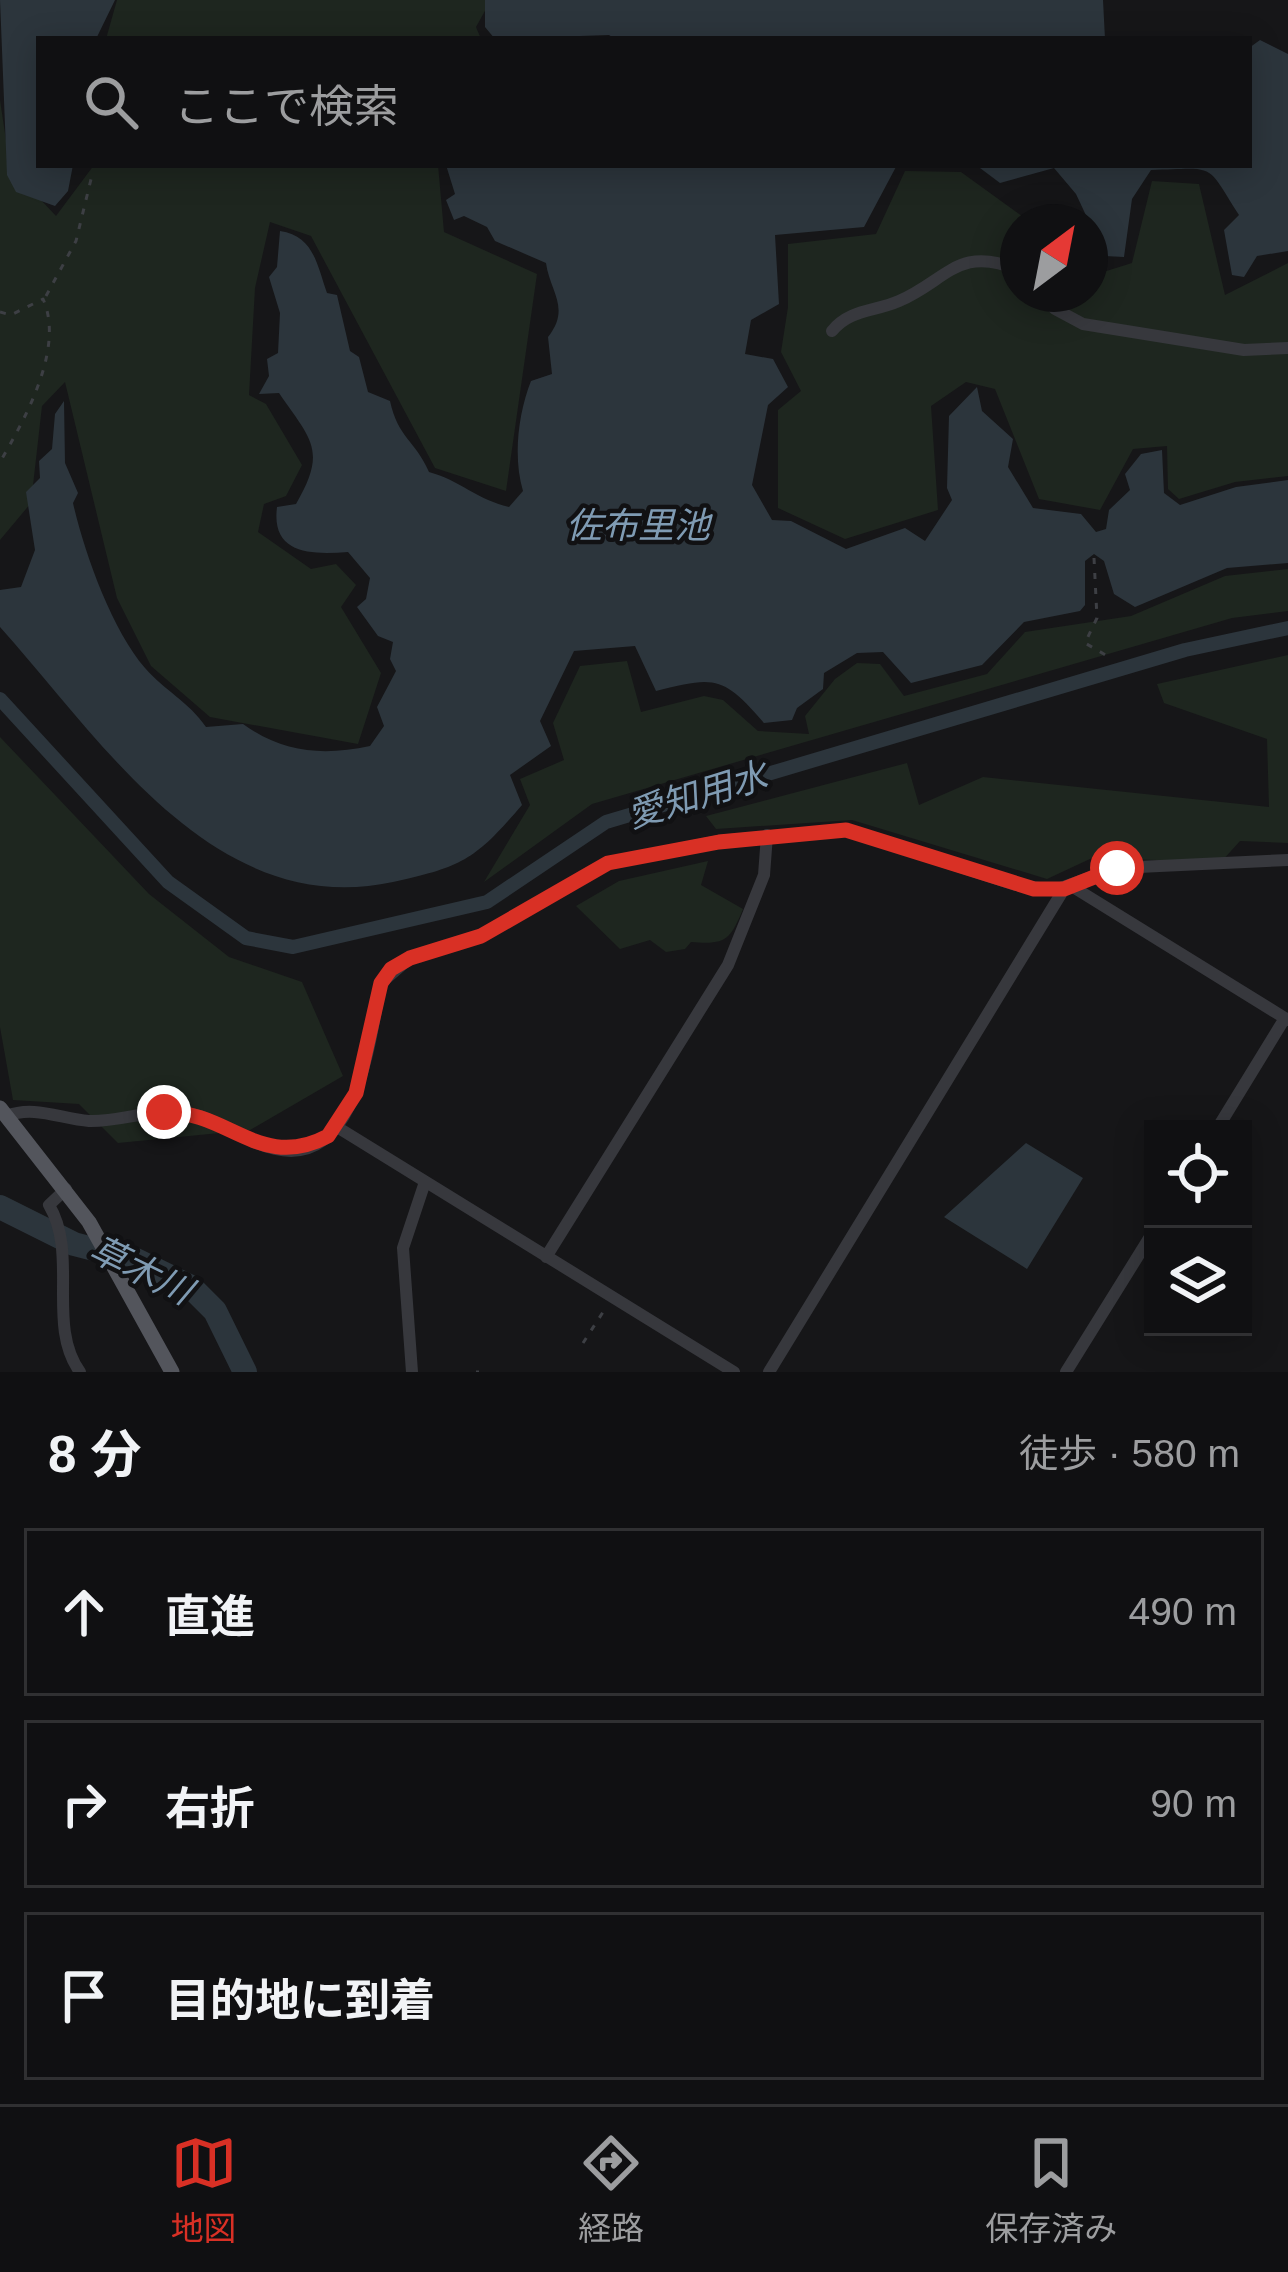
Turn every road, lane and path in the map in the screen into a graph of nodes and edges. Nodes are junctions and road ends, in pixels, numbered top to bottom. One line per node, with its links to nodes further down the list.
1 (93, 171): 3 (path)
2 (1000, 265): 6 (street)
3 (43, 298): 4 (path); 8 (path)
4 (0, 312)
5 (1058, 312): 7 (street)
6 (832, 332)
7 (1288, 348)
8 (0, 462)
9 (1094, 558): 10 (path)
10 (1109, 657)
11 (767, 835): 13 (street); 17 (street); 21 (street)
12 (1288, 860): 13 (street)
13 (1068, 888): 14 (street); 28 (street)
14 (1287, 1019): 16 (street)
15 (4, 1112): 17 (street); 19 (main road)
16 (1222, 1120)
17 (337, 1127): 18 (street)
18 (425, 1182): 21 (street); 26 (street)
19 (67, 1189): 24 (street); 25 (main road)
20 (1144, 1246): 29 (street)
21 (546, 1257): 22 (street)
22 (613, 1298): 23 (path); 27 (street)
23 (584, 1343)
24 (77, 1371)
25 (172, 1372)
26 (412, 1372)
27 (734, 1372)
28 (769, 1372)
29 (1066, 1372)

